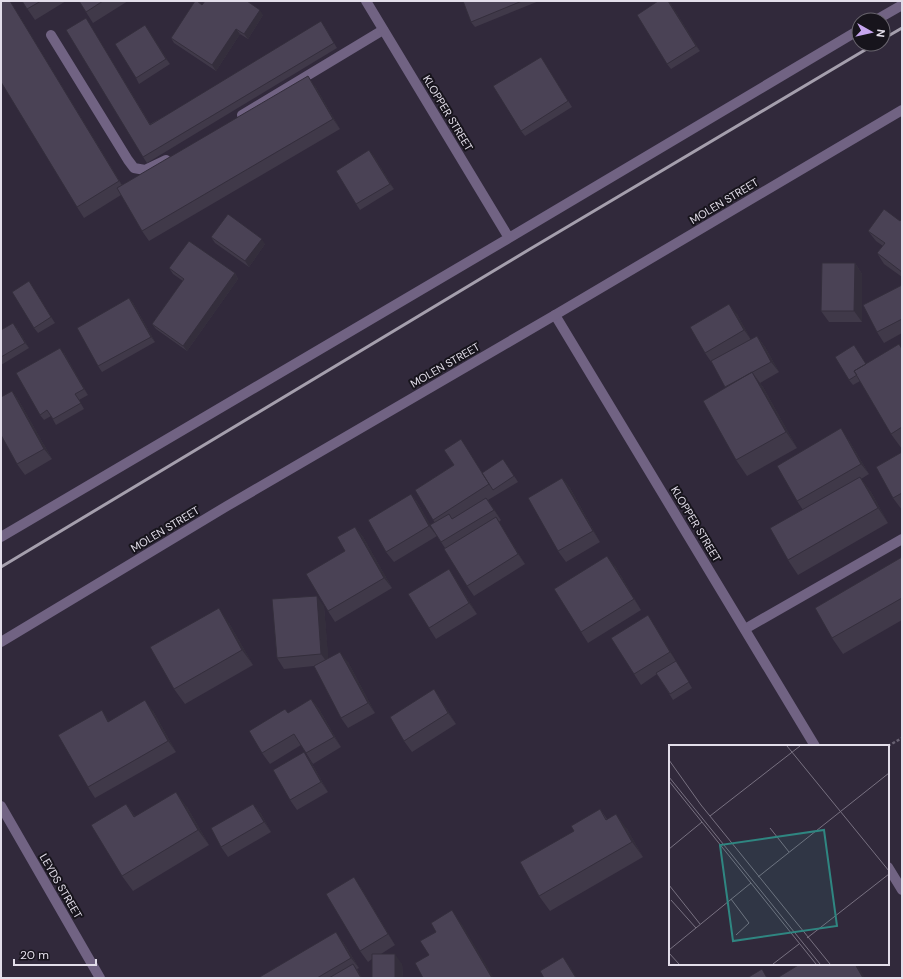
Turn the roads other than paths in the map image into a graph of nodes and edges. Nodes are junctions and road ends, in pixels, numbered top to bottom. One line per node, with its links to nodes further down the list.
1 (366, 1): 4 (street, KLOPPER STREET)
2 (902, 5): 3 (street)
3 (890, 12)
4 (383, 30): 8 (street); 10 (street, KLOPPER STREET)
5 (51, 35): 9 (street)
6 (851, 35): 10 (street)
7 (902, 110): 11 (street, MOLEN STREET)
8 (235, 119)
9 (174, 155)
10 (509, 238): 12 (street)
11 (555, 315): 14 (street, KLOPPER STREET); 15 (street, MOLEN STREET)
12 (1, 537)
13 (902, 539): 14 (street)
14 (745, 629): 16 (street, KLOPPER STREET)
15 (1, 642)
16 (814, 745)
17 (1, 806): 20 (street, LEYDS STREET)
18 (889, 869): 19 (street)
19 (902, 890)
20 (100, 978)

